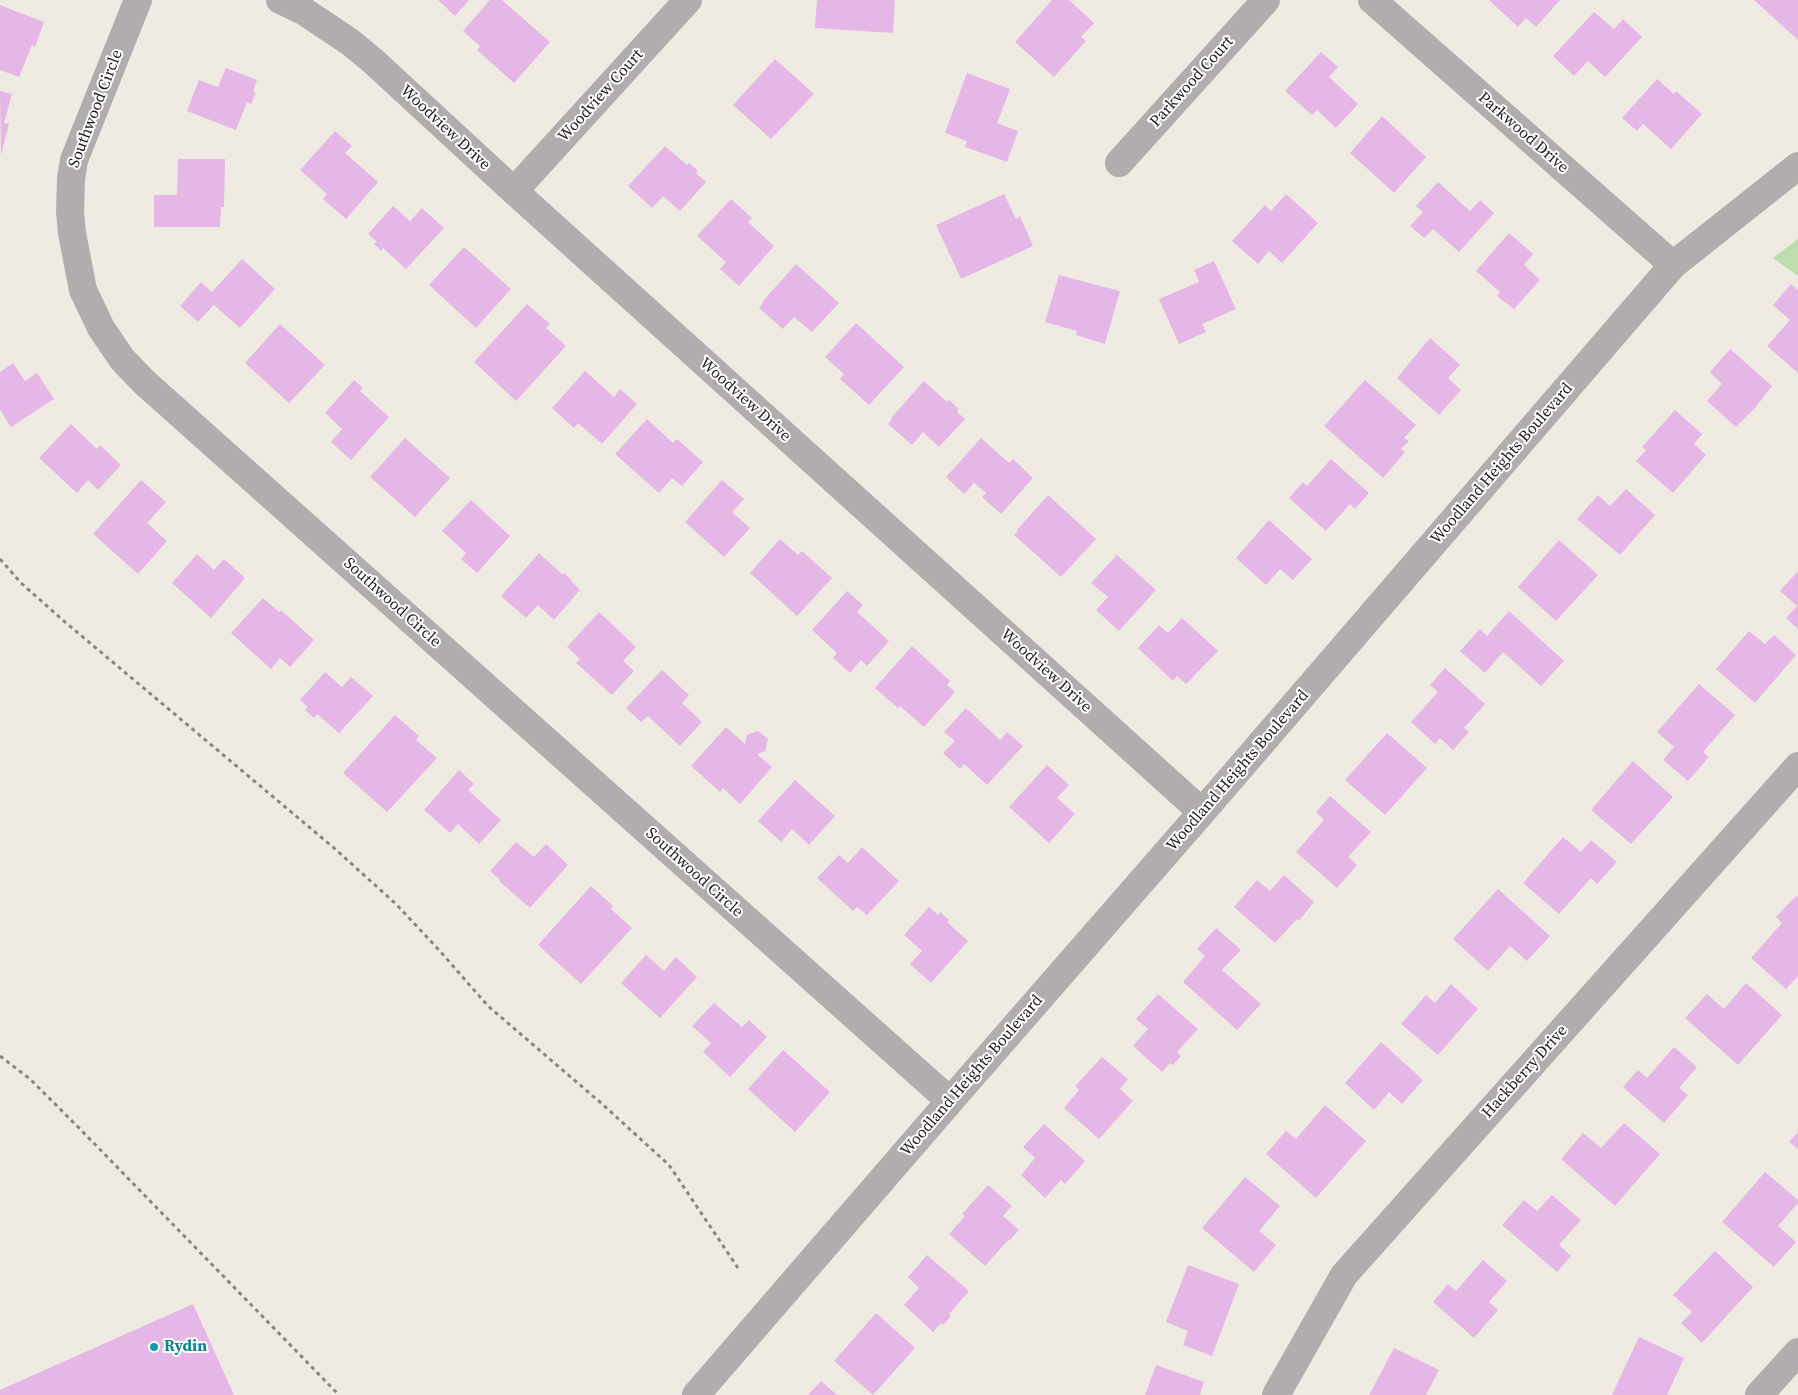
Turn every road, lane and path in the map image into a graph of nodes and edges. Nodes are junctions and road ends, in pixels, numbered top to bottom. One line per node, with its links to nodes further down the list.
1 (138, 0): 14 (street, Southwood Circle)
2 (280, 0): 8 (street, Woodview Drive)
3 (688, 0): 8 (street, Woodview Court)
4 (1266, 0): 6 (street, Parkwood Court)
5 (1372, 0): 9 (street, Parkwood Drive)
6 (1119, 163)
7 (1798, 166): 9 (street, Woodland Heights Boulevard)
8 (514, 191): 12 (street, Woodview Drive)
9 (1674, 265): 12 (street, Woodland Heights Boulevard)
10 (0, 559): 15 (path)
11 (1798, 766): 19 (street, Hackberry Drive)
12 (1202, 812): 14 (street, Woodland Heights Boulevard)
13 (0, 1056): 17 (path)
14 (950, 1100): 18 (street, Woodland Heights Boulevard)
15 (738, 1268)
16 (1798, 1352): 20 (street)
17 (339, 1395)
18 (696, 1395)
19 (1276, 1395)
20 (1759, 1395)

